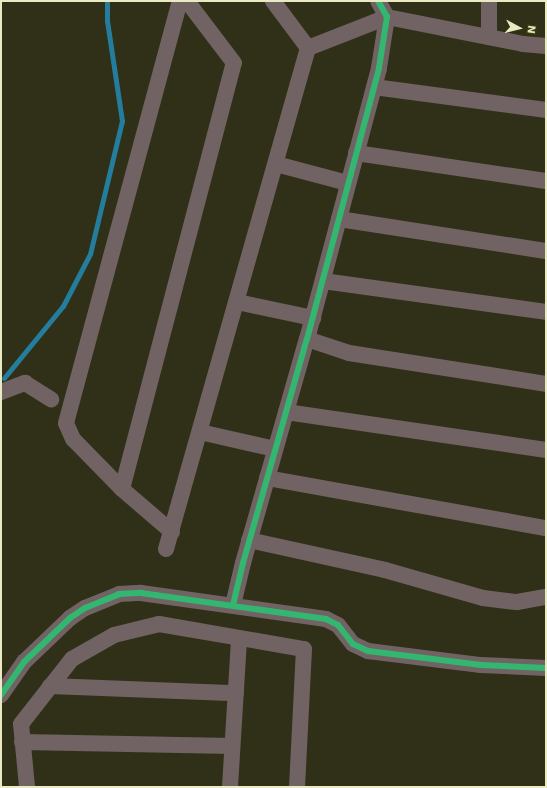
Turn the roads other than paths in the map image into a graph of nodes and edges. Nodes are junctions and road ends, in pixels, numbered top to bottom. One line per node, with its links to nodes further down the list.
1 (180, 1): 31 (street)
2 (187, 1): 31 (street)
3 (273, 1): 9 (street)
4 (378, 1): 6 (street)
5 (489, 1): 7 (street)
6 (387, 17): 7 (street); 9 (street); 10 (street)
7 (489, 37): 8 (street)
8 (546, 46)
9 (308, 48): 13 (street)
10 (374, 87): 11 (street); 12 (street)
11 (546, 110)
12 (356, 153): 14 (street); 15 (street)
13 (276, 164): 15 (street); 19 (street)
14 (546, 181)
15 (348, 183): 16 (street)
16 (339, 219): 17 (street); 18 (street)
17 (546, 250)
18 (322, 281): 20 (street); 21 (street)
19 (237, 302): 21 (street); 27 (street)
20 (546, 312)
21 (313, 318): 22 (street)
22 (307, 339): 23 (street); 26 (street)
23 (546, 384)
24 (1, 392): 25 (street)
25 (51, 399)
26 (286, 412): 28 (street); 29 (street)
27 (200, 432): 28 (street); 33 (street)
28 (275, 449): 30 (street)
29 (546, 450)
30 (267, 478): 32 (street); 34 (street)
31 (122, 489): 33 (street)
32 (546, 528)
33 (172, 532): 35 (street)
34 (249, 540): 36 (street); 37 (street)
35 (166, 549)
36 (546, 597)
37 (233, 605): 39 (street); 42 (street)
38 (239, 639): 40 (street); 41 (street); 47 (street)
39 (546, 668)
40 (50, 686): 41 (street); 43 (street)
41 (236, 694): 44 (street)
42 (1, 695)
43 (22, 742): 44 (street); 45 (street)
44 (232, 746): 46 (street)
45 (27, 787)
46 (230, 787)
47 (297, 787)

